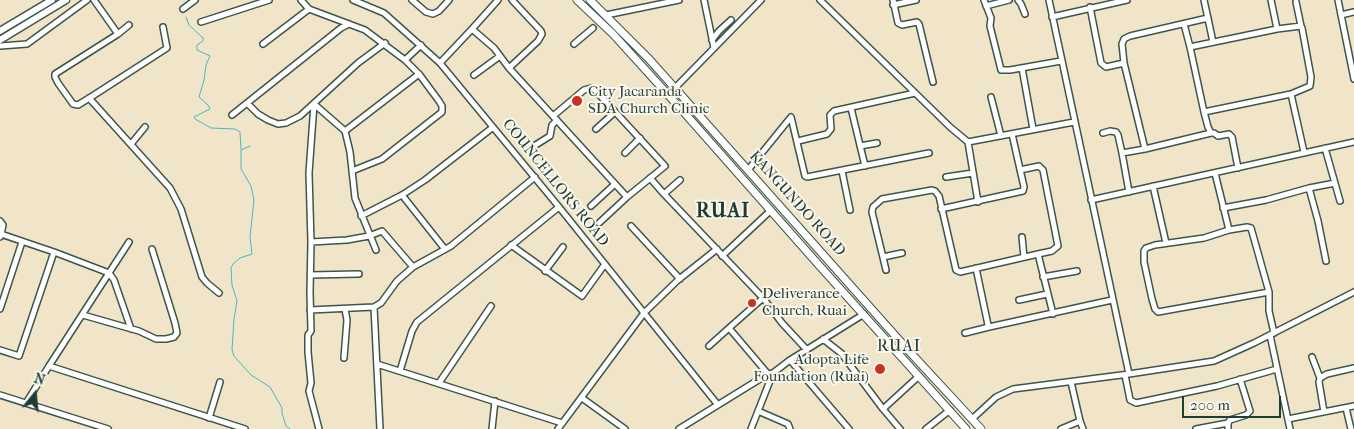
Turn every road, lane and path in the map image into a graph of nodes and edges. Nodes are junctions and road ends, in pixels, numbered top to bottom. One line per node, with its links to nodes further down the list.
1 (52, 0): 52 (main road)
2 (66, 0): 54 (main road)
3 (88, 0): 61 (street)
4 (94, 0): 53 (street)
5 (195, 0): 34 (street)
6 (269, 0): 43 (street)
7 (301, 0): 35 (street)
8 (353, 0): 60 (street, COUNCELLORS ROAD)
9 (412, 0): 10 (street)
10 (449, 0)
11 (498, 0): 50 (street)
12 (512, 0): 69 (street)
13 (577, 0): 189 (highway, KANGUNDO ROAD)
14 (590, 0): 38 (highway, KANGUNDO ROAD)
15 (679, 0): 38 (street)
16 (704, 0): 55 (street)
17 (761, 0): 63 (street)
18 (820, 0): 76 (street)
19 (916, 0): 30 (street)
20 (984, 0): 32 (street)
21 (1009, 0): 22 (street); 32 (street)
22 (1014, 0)
23 (1018, 0): 37 (street)
24 (1048, 0): 40 (street)
25 (1127, 0): 29 (street)
26 (1204, 0): 41 (street)
27 (1271, 0): 51 (street)
28 (1338, 0): 39 (street)
29 (1117, 1): 33 (street)
30 (893, 2): 74 (street)
31 (1296, 2): 47 (street)
32 (986, 6): 70 (street)
33 (1090, 8): 40 (street); 68 (street)
34 (183, 9)
35 (309, 9): 44 (street); 58 (street)
36 (1354, 12): 39 (street)
37 (1025, 14)
38 (606, 15): 75 (highway, KANGUNDO ROAD)
39 (1341, 15): 73 (street)
40 (1052, 17): 66 (street)
41 (1208, 18): 45 (street); 56 (street)
42 (731, 20): 55 (street)
43 (201, 22)
44 (349, 24): 57 (street); 80 (street)
45 (1184, 24): 62 (street); 68 (street)
46 (129, 25): 53 (street)
47 (1301, 26): 51 (street); 77 (street)
48 (163, 27): 79 (street)
49 (593, 28): 59 (street)
50 (472, 29): 64 (street); 67 (street)
51 (1277, 29): 56 (street)
52 (0, 31)
53 (118, 34): 79 (street)
54 (0, 40)
55 (712, 41): 63 (street)
56 (1213, 42): 62 (street)
57 (385, 43): 65 (street); 81 (street)
58 (263, 44)
59 (574, 44)
60 (421, 45): 65 (street); 67 (street, COUNCELLORS ROAD)
61 (0, 46)
62 (1190, 47): 84 (street)
63 (714, 48): 75 (street)
64 (500, 56): 69 (street); 72 (street)
65 (405, 60): 71 (street)
66 (1061, 61): 70 (street); 87 (street)
67 (440, 62): 89 (street, COUNCELLORS ROAD)
68 (1124, 63): 106 (street)
69 (509, 68): 86 (street)
70 (1022, 68): 91 (street)
71 (419, 74): 92 (street); 113 (street)
72 (474, 75)
73 (1354, 79)
74 (933, 82)
75 (675, 88): 114 (highway, KANGUNDO ROAD)
76 (915, 93): 82 (street); 99 (street)
77 (1291, 94): 84 (street); 107 (street)
78 (991, 96): 96 (street)
79 (89, 98): 102 (street)
80 (247, 103): 81 (street); 85 (street)
81 (314, 104): 92 (street); 150 (street)
82 (851, 108): 98 (street); 104 (street)
83 (615, 112): 86 (street); 90 (street); 97 (street)
84 (1204, 112): 94 (street)
85 (232, 115)
86 (555, 118): 103 (street); 124 (street)
87 (1074, 122): 91 (street); 131 (street)
88 (145, 127): 102 (street)
89 (492, 128): 119 (street, COUNCELLORS ROAD); 129 (street)
90 (596, 129)
91 (1033, 129): 95 (street)
92 (345, 131): 113 (street)
93 (1103, 133): 110 (street)
94 (1212, 133): 106 (street); 112 (street)
95 (1012, 134): 96 (street); 115 (street)
96 (1001, 136): 99 (street)
97 (640, 138): 108 (street); 121 (street)
98 (798, 141): 114 (street); 116 (street)
99 (968, 142): 117 (street)
100 (1354, 142): 105 (street)
101 (877, 143): 104 (street)
102 (131, 144): 178 (street)
103 (534, 146)
104 (860, 146): 111 (street)
105 (1325, 148): 107 (street); 123 (street)
106 (1145, 149): 110 (street)
107 (1304, 152): 112 (street)
108 (625, 153)
109 (928, 153): 111 (street)
110 (1122, 153): 127 (street)
111 (865, 166): 116 (street)
112 (1238, 168): 118 (street)
113 (352, 170): 140 (street)
114 (748, 170): 222 (highway, KANGUNDO ROAD)
115 (1020, 170): 133 (street); 160 (street)
116 (842, 171): 138 (street)
117 (973, 173): 120 (street); 133 (street)
118 (1215, 173): 125 (street); 136 (street)
119 (535, 177): 135 (street, COUNCELLORS ROAD); 155 (street)
120 (946, 177)
121 (650, 178): 128 (street); 130 (street)
122 (680, 180): 128 (street)
123 (1335, 183): 126 (street); 132 (street)
124 (615, 184): 130 (street); 134 (street)
125 (1152, 186): 127 (street); 151 (street)
126 (1308, 188): 136 (street); 164 (street)
127 (1129, 192): 131 (street)
128 (664, 194): 156 (street)
129 (402, 195): 140 (street); 155 (street)
130 (627, 197): 142 (street)
131 (1091, 200): 182 (street)
132 (1340, 201)
133 (978, 202): 137 (street)
134 (591, 206)
135 (559, 207): 152 (street); 165 (street, COUNCELLORS ROAD)
136 (1223, 208): 144 (street)
137 (941, 209): 162 (street); 167 (street)
138 (850, 210)
139 (768, 213): 161 (street)
140 (361, 216): 146 (street)
141 (0, 221): 145 (street)
142 (599, 223)
143 (631, 226): 175 (street)
144 (1228, 230): 151 (street); 176 (street)
145 (0, 236): 148 (street)
146 (369, 236): 150 (street); 157 (street); 166 (street)
147 (1022, 237): 163 (street)
148 (22, 242): 158 (street); 185 (street)
149 (129, 242): 171 (street)
150 (311, 242): 173 (street)
151 (1166, 243): 176 (street)
152 (511, 245): 169 (street); 208 (street)
153 (563, 247): 169 (street)
154 (152, 248): 194 (street)
155 (444, 248): 166 (street)
156 (716, 249): 161 (street); 175 (street)
157 (376, 250)
158 (54, 252): 171 (street); 199 (street)
159 (902, 253): 162 (street)
160 (1038, 254): 163 (street); 174 (street)
161 (722, 256): 180 (street)
162 (883, 257): 168 (street)
163 (1024, 257): 167 (street)
164 (1326, 261)
165 (605, 264): 169 (street); 188 (street, COUNCELLORS ROAD)
166 (413, 267): 184 (street)
167 (976, 268): 192 (street)
168 (886, 270)
169 (546, 271)
170 (1077, 271): 174 (street)
171 (110, 273): 191 (street); 194 (street)
172 (359, 274): 173 (street)
173 (310, 275): 187 (street)
174 (1043, 277): 179 (street)
175 (680, 279): 188 (street)
176 (1269, 292): 196 (street)
177 (1354, 292): 196 (street)
178 (219, 293)
179 (1047, 294): 181 (street); 190 (street)
180 (762, 298): 193 (street); 200 (street)
181 (1019, 300)
182 (1112, 300): 190 (street); 210 (street)
183 (491, 306): 216 (street)
184 (374, 307): 186 (street); 204 (street)
185 (0, 309)
186 (345, 309): 187 (street); 202 (street)
187 (310, 310): 237 (street)
188 (644, 313): 218 (street); 221 (street, COUNCELLORS ROAD)
189 (864, 314): 197 (street); 211 (highway, KANGUNDO ROAD)
190 (1053, 314): 192 (street)
191 (83, 315): 194 (street); 205 (street)
192 (989, 327): 195 (street)
193 (729, 328): 198 (street); 209 (street)
194 (131, 329)
195 (965, 333)
196 (1272, 334): 207 (street); 210 (street)
197 (823, 339): 200 (street); 225 (street)
198 (709, 346)
199 (0, 350)
200 (807, 350): 203 (street)
201 (1312, 357): 212 (street)
202 (344, 358)
203 (790, 360): 209 (street); 245 (street)
204 (377, 364): 208 (street); 238 (street)
205 (49, 366): 220 (street); 229 (street)
206 (1354, 368): 212 (street)
207 (1277, 369): 213 (street); 230 (street)
208 (400, 371): 216 (street)
209 (770, 374): 221 (street); 226 (street)
210 (1127, 375): 213 (street); 215 (street)
211 (919, 376): 225 (street); 227 (highway, KANGUNDO ROAD)
212 (1320, 378): 228 (street)
213 (1240, 379): 233 (street)
214 (220, 382): 229 (street)
215 (1071, 382): 231 (street); 232 (street)
216 (439, 383): 219 (street)
217 (0, 395): 220 (street)
218 (582, 398): 234 (street); 241 (street)
219 (494, 401): 234 (street); 239 (street)
220 (26, 403): 235 (street)
221 (718, 405): 242 (street)
222 (959, 405): 227 (highway); 231 (highway, KANGUNDO ROAD)
223 (1354, 406): 224 (street)
224 (1346, 408): 228 (street); 255 (street)
225 (883, 409): 246 (street)
226 (758, 411): 243 (street); 244 (street)
227 (950, 411): 247 (street); 248 (highway, KANGUNDO ROAD)
228 (1324, 412): 230 (street)
229 (209, 418): 236 (street)
230 (1288, 419): 254 (street)
231 (972, 420): 249 (highway, KANGUNDO ROAD)
232 (1080, 421): 250 (street); 251 (street)
233 (1228, 422): 252 (street); 253 (street)
234 (562, 423): 240 (street)
235 (108, 429)
236 (245, 429)
237 (319, 429)
238 (380, 429)
239 (492, 429)
240 (558, 429)
241 (625, 429)
242 (678, 429)
243 (751, 429)
244 (790, 429)
245 (849, 429)
246 (900, 429)
247 (926, 429)
248 (966, 429)
249 (981, 429)
250 (1061, 429)
251 (1083, 429)
252 (1196, 429)
253 (1228, 429)
254 (1290, 429)
255 (1351, 429)

